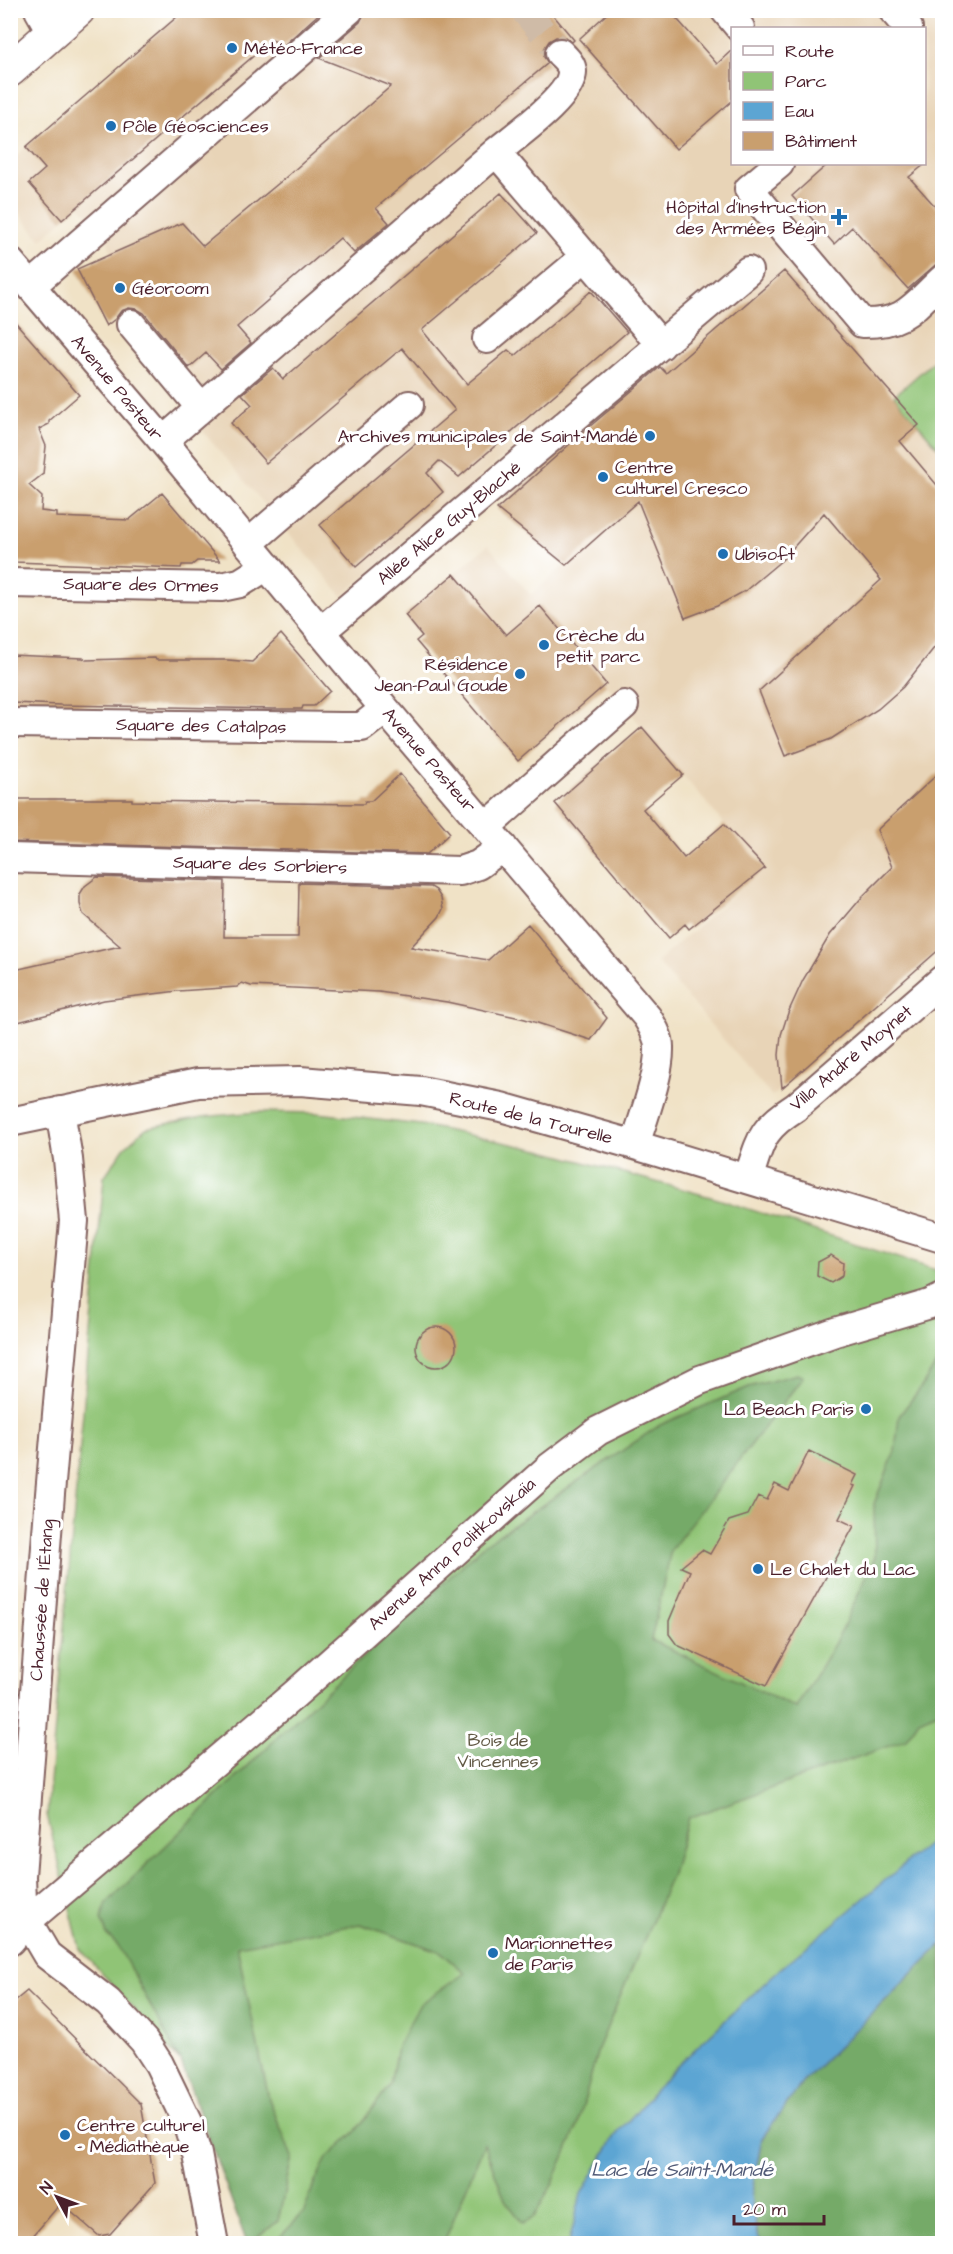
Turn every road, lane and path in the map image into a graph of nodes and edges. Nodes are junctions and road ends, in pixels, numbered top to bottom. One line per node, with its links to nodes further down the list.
1 (78, 10): 5 (main road)
2 (349, 10): 16 (street)
3 (725, 10): 6 (street)
4 (893, 10): 7 (street)
5 (46, 22): 9 (main road)
6 (740, 27)
7 (907, 27)
8 (560, 53): 10 (street)
9 (10, 70)
10 (496, 152): 12 (street); 21 (street)
11 (778, 165): 15 (street)
12 (585, 257): 18 (street); 19 (street)
13 (10, 262): 16 (street, Avenue Pasteur)
14 (748, 271): 19 (street, Allée Alice Guy-Blaché)
15 (942, 280)
16 (31, 286): 22 (street, Avenue Pasteur)
17 (132, 324): 21 (street)
18 (487, 339)
19 (661, 345): 26 (street, Allée Alice Guy-Blaché)
20 (409, 405): 23 (street)
21 (201, 408): 22 (street)
22 (163, 441): 23 (street, Avenue Pasteur)
23 (249, 544): 24 (street, Avenue Pasteur)
24 (267, 567): 25 (street, Square des Ormes); 26 (street, Avenue Pasteur)
25 (10, 583)
26 (320, 632): 28 (street, Avenue Pasteur)
27 (624, 705): 30 (street, Square des Sorbiers)
28 (385, 709): 29 (street, Square des Catalpas); 30 (street, Avenue Pasteur)
29 (10, 723)
30 (495, 837): 31 (street, Square des Sorbiers); 35 (street, Avenue Pasteur)
31 (10, 858)
32 (942, 980): 36 (street, Villa André Moynet)
33 (60, 1111): 34 (street, Route de la Tourelle); 35 (street, Route de la Tourelle); 39 (street, Chaussée de l'Étang)
34 (10, 1122)
35 (634, 1145): 36 (street, Route de la Tourelle)
36 (748, 1179): 37 (street, Route de la Tourelle)
37 (942, 1238)
38 (942, 1298): 39 (street, Avenue Anna Politkovskaïa)
39 (19, 1931): 40 (street, Chaussée de l'Étang)
40 (214, 2244)

